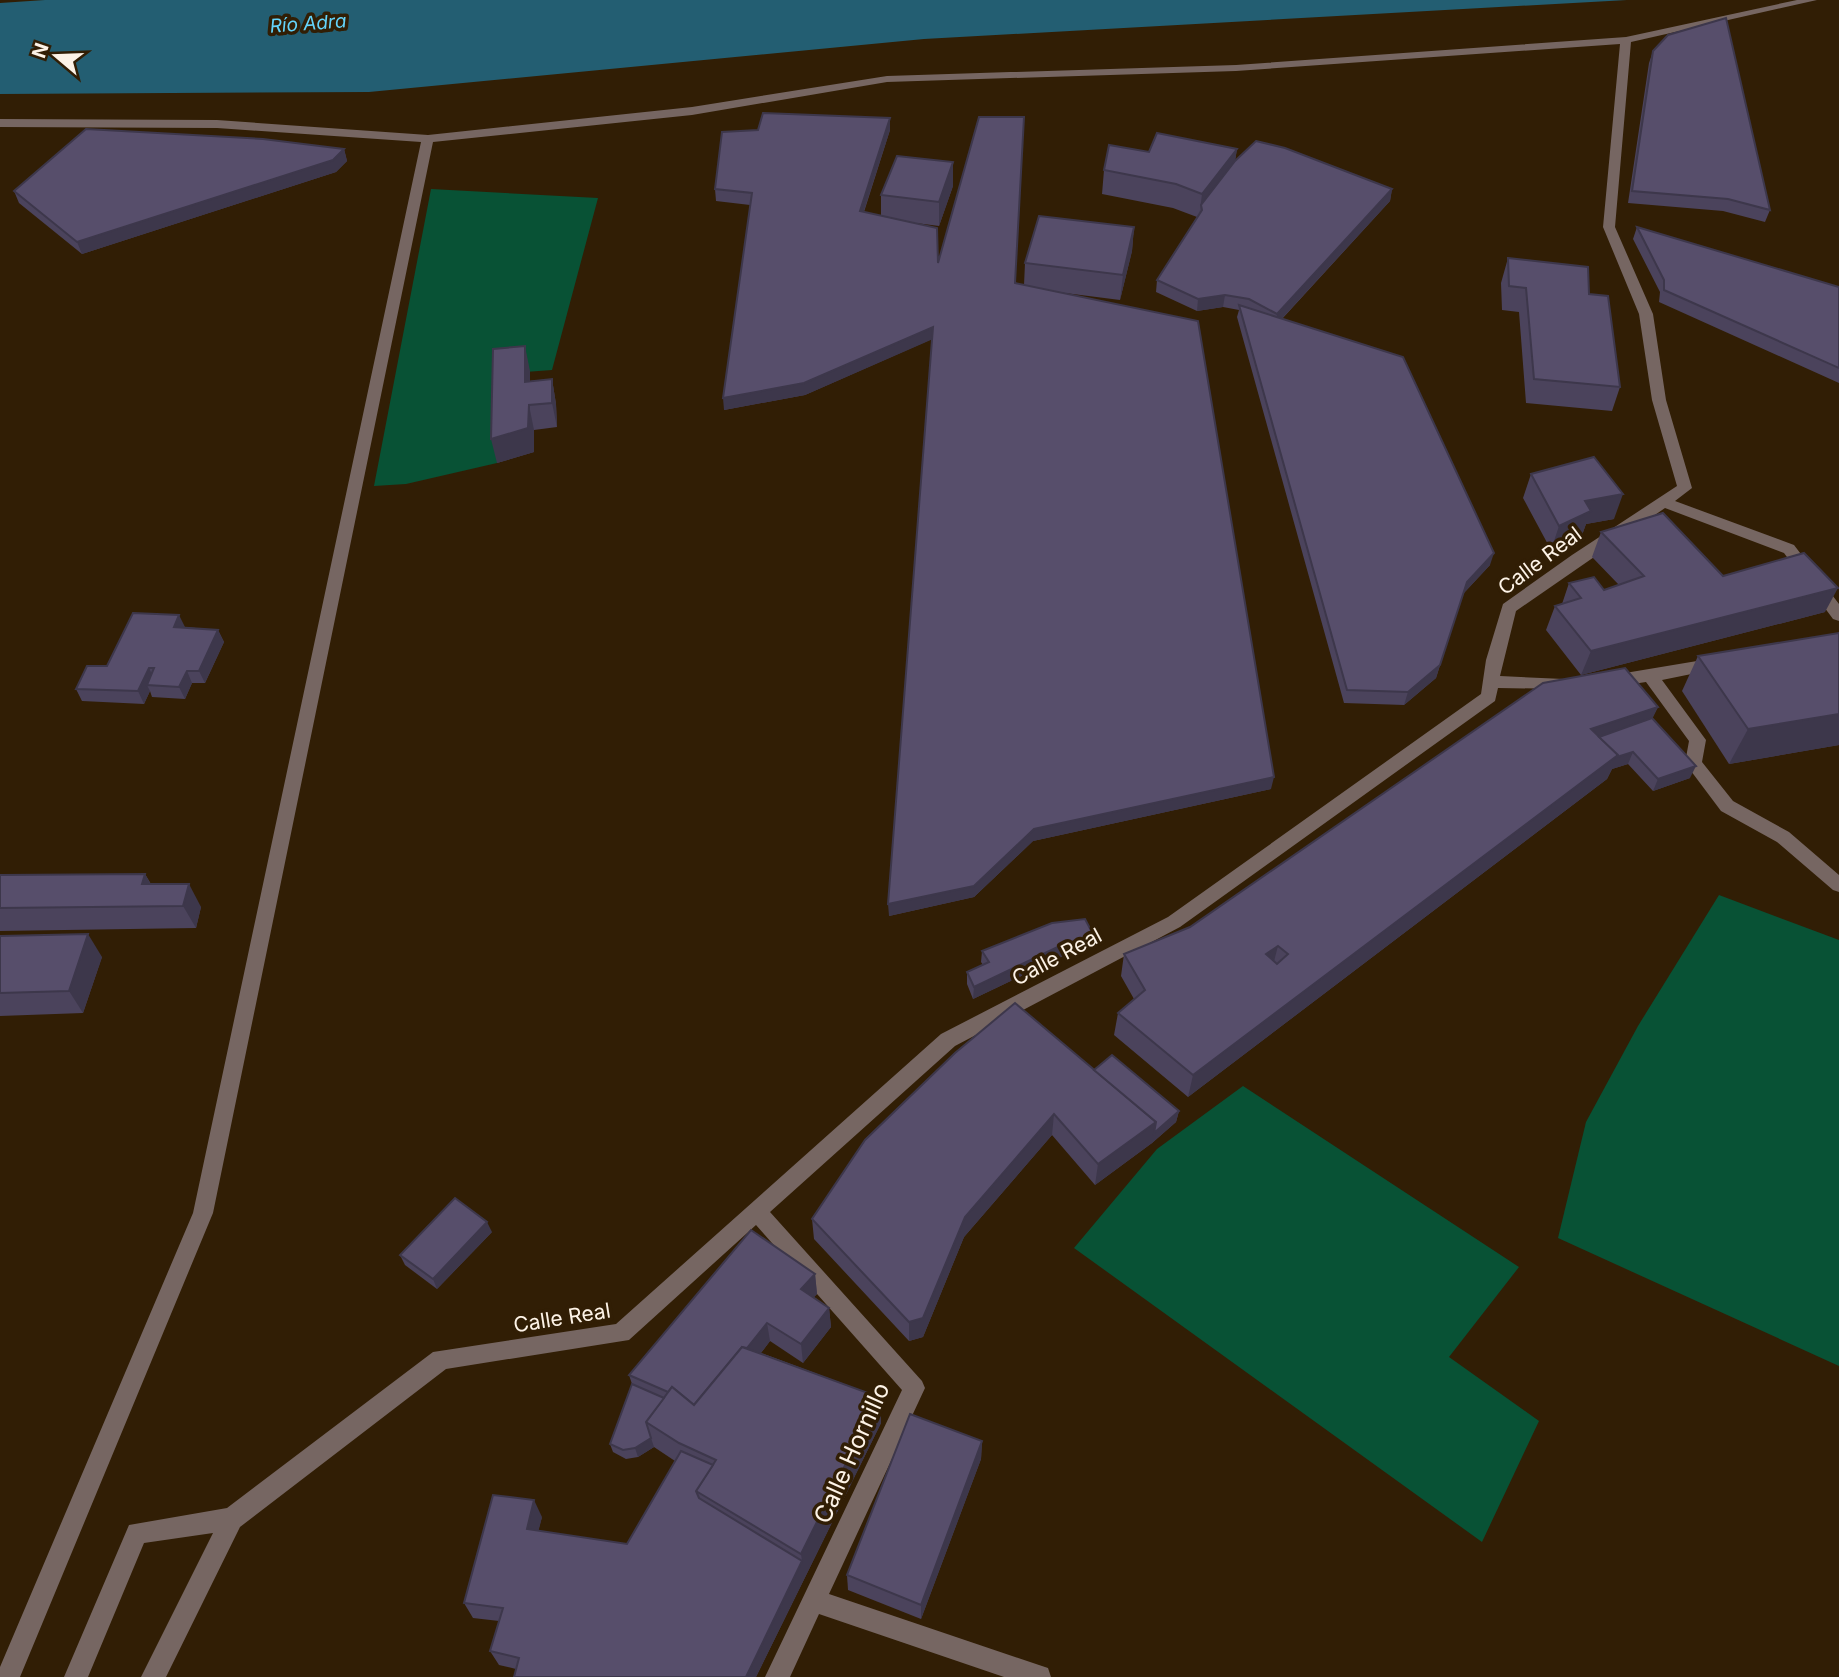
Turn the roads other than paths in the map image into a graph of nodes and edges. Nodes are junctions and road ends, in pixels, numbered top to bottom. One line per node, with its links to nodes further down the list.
1 (1812, 0): 2 (street)
2 (1626, 40): 4 (street); 5 (street, Calle Real)
3 (0, 122): 4 (street)
4 (428, 139): 14 (street)
5 (1663, 502): 6 (street); 9 (street, Calle Real)
6 (1839, 615)
7 (1731, 662): 8 (street)
8 (1650, 676): 9 (street); 10 (street)
9 (1491, 682): 11 (street, Calle Real)
10 (1839, 885)
11 (757, 1212): 12 (street, Calle Real); 13 (street, Calle Hornillo)
12 (232, 1519): 15 (street, Calle Real); 16 (street)
13 (813, 1600): 17 (street, Calle Hornillo); 18 (street)
14 (8, 1677)
15 (76, 1677)
16 (153, 1677)
17 (777, 1677)
18 (1039, 1677)

